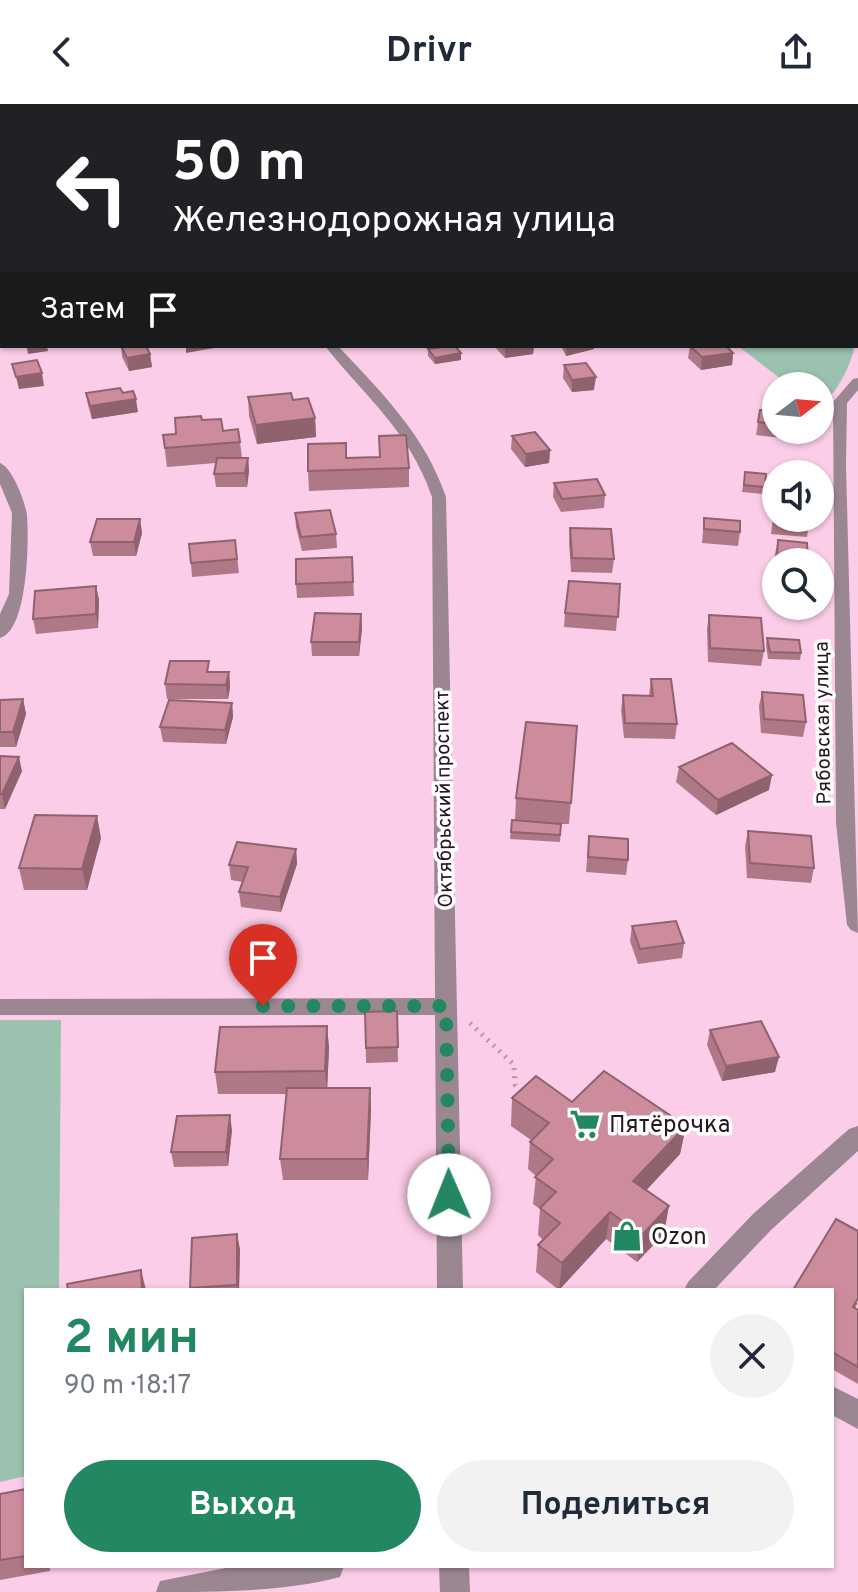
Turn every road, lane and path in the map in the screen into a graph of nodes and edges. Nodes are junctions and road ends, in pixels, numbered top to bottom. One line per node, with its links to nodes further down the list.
1 (333, 348): 6 (street, Октябрьский проспект)
2 (858, 382): 5 (street, Рябовская улица)
3 (0, 467): 4 (street)
4 (0, 633)
5 (858, 925)
6 (446, 1006): 7 (street); 11 (street, Октябрьский проспект)
7 (0, 1007)
8 (468, 1022): 9 (path)
9 (538, 1101)
10 (858, 1136): 12 (street)
11 (450, 1288)
12 (699, 1288)
13 (834, 1400): 14 (street)
14 (858, 1415)
15 (317, 1568): 17 (street)
16 (454, 1568): 18 (street)
17 (171, 1592)
18 (455, 1592)

